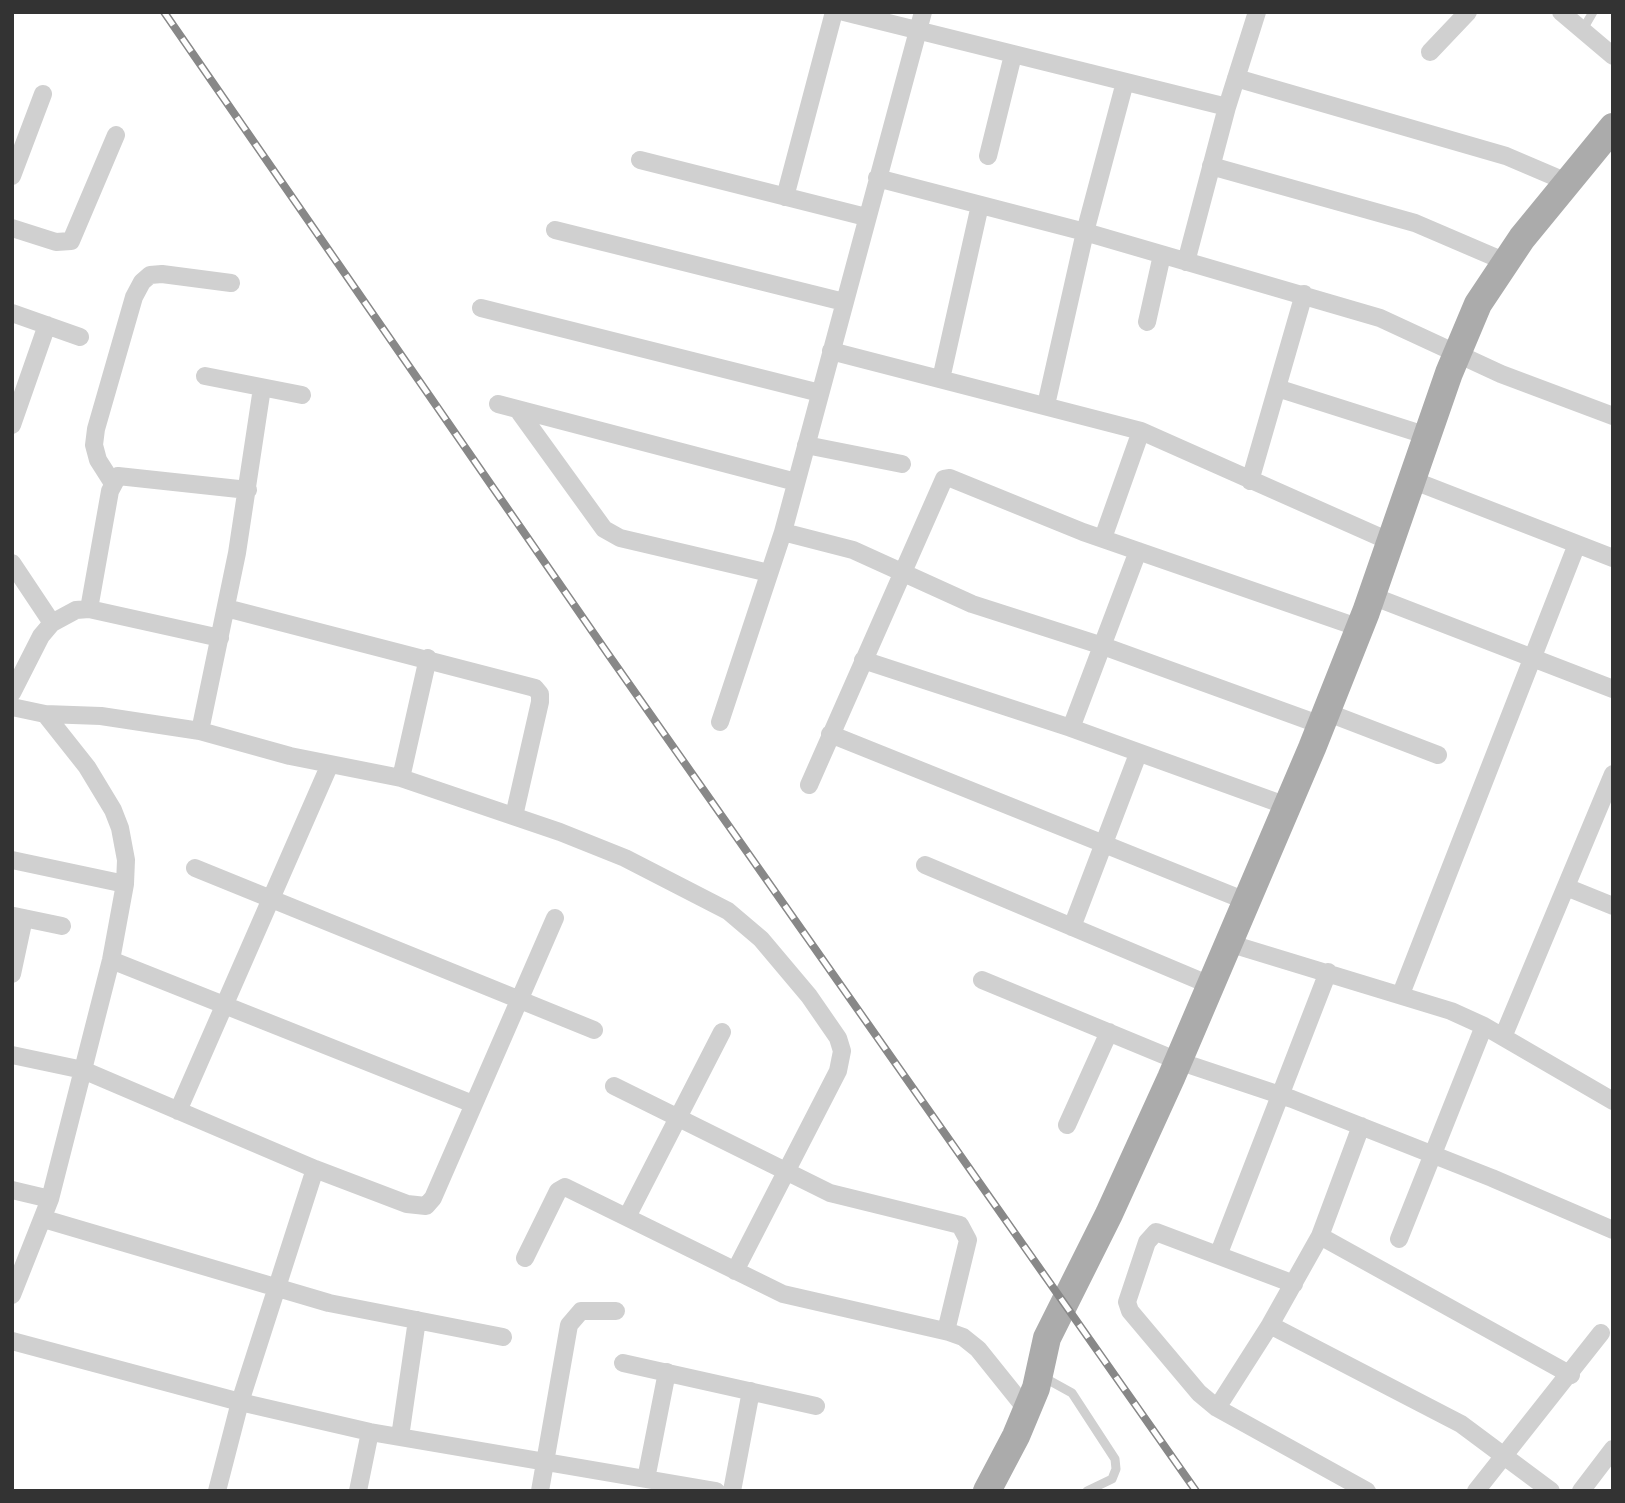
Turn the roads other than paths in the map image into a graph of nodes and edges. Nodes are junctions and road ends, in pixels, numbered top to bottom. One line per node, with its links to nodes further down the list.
1 (834, 12): 26 (street)
2 (844, 12): 9 (street)
3 (923, 12): 9 (street)
4 (1257, 12): 13 (street)
5 (1468, 12): 10 (street)
6 (1561, 12): 8 (street)
7 (1593, 12): 8 (lane)
8 (1583, 31): 12 (street)
9 (918, 32): 11 (street); 24 (street)
10 (1430, 52)
11 (1013, 55): 14 (street); 20 (street)
12 (1613, 56)
13 (1236, 78): 16 (street); 25 (street)
14 (1125, 82): 16 (street); 31 (street)
15 (43, 94): 19 (street)
16 (1227, 107): 22 (street)
17 (1613, 127): 25 (main road)
18 (116, 135): 29 (street)
19 (19, 139): 23 (street)
20 (988, 156)
21 (640, 160): 26 (street)
22 (1211, 166): 33 (street); 34 (street)
23 (12, 176)
24 (877, 178): 27 (street); 28 (street)
25 (1567, 182): 34 (main road)
26 (785, 197): 28 (street)
27 (980, 205): 31 (street); 46 (street)
28 (866, 218): 37 (street)
29 (12, 228)
30 (555, 230): 37 (street)
31 (1085, 232): 32 (street); 52 (street)
32 (1162, 254): 33 (street); 40 (street)
33 (1186, 262): 36 (street)
34 (1506, 262): 44 (main road)
35 (231, 283): 62 (street)
36 (1304, 294): 44 (street); 48 (street)
37 (844, 302): 43 (street)
38 (481, 308): 49 (street)
39 (12, 313): 41 (street)
40 (1147, 322)
41 (47, 325): 42 (street); 55 (street)
42 (80, 337)
43 (831, 351): 46 (street); 49 (street)
44 (1457, 353): 54 (street); 57 (main road)
45 (205, 376): 47 (street)
46 (941, 379): 52 (street)
47 (262, 388): 50 (street); 64 (street)
48 (1277, 388): 57 (street); 61 (street)
49 (820, 393): 58 (street)
50 (302, 395)
51 (498, 404): 53 (street)
52 (1046, 405): 56 (street)
53 (518, 410): 63 (street); 73 (street)
54 (1613, 416)
55 (12, 425)
56 (1141, 431): 61 (street); 66 (street)
57 (1428, 436): 60 (main road)
58 (806, 445): 59 (street); 63 (street)
59 (902, 464)
60 (1412, 480): 67 (main road); 68 (street)
61 (1250, 481): 67 (street)
62 (112, 482): 64 (street); 76 (street)
63 (796, 482): 65 (street)
64 (248, 490): 75 (street)
65 (783, 532): 72 (street); 73 (street)
66 (1102, 538): 69 (street); 72 (street)
67 (1391, 542): 74 (main road)
68 (1577, 544): 70 (street); 82 (street)
69 (1138, 551): 78 (street); 80 (street)
70 (1613, 558)
71 (12, 563): 77 (street)
72 (901, 572): 80 (street); 83 (street)
73 (769, 573): 89 (street)
74 (1372, 596): 78 (main road); 82 (street)
75 (226, 608): 79 (street); 81 (street)
76 (89, 609): 77 (street); 79 (street)
77 (52, 623): 85 (street)
78 (1360, 628): 88 (main road)
79 (219, 638): 91 (street)
80 (1103, 646): 88 (street); 90 (street)
81 (428, 658): 97 (street); 100 (street)
82 (1534, 658): 84 (street); 120 (street)
83 (863, 660): 90 (street); 92 (street)
84 (1613, 689)
85 (12, 693)
86 (12, 707): 87 (street)
87 (45, 714): 91 (street); 105 (street)
88 (1324, 718): 94 (street); 99 (main road)
89 (720, 722)
90 (1071, 728): 93 (street)
91 (200, 731): 95 (street)
92 (830, 734): 98 (street); 101 (street)
93 (1138, 754): 99 (street); 101 (street)
94 (1438, 755)
95 (330, 764): 97 (street); 107 (street)
96 (1613, 774): 106 (street)
97 (401, 778): 100 (street)
98 (809, 785)
99 (1287, 806): 108 (main road)
100 (514, 816): 141 (street)
101 (1104, 843): 108 (street); 113 (street)
102 (12, 860): 105 (street)
103 (925, 865): 113 (street)
104 (195, 868): 107 (street)
105 (125, 884): 115 (street)
106 (1566, 887): 109 (street); 127 (street)
107 (271, 900): 121 (street); 122 (street)
108 (1246, 901): 114 (main road)
109 (1613, 906)
110 (18, 917): 112 (street); 117 (street)
111 (555, 918): 121 (street)
112 (62, 926)
113 (1072, 927): 119 (street)
114 (1228, 943): 116 (street); 119 (main road)
115 (111, 960): 122 (street); 130 (street)
116 (1328, 972): 120 (street); 132 (street)
117 (12, 974)
118 (982, 980): 126 (street)
119 (1210, 985): 129 (main road)
120 (1401, 994): 123 (street)
121 (518, 1001): 124 (street); 134 (street)
122 (224, 1005): 134 (street); 135 (street)
123 (1484, 1026): 127 (street); 139 (street)
124 (594, 1030)
125 (722, 1032): 136 (street)
126 (1109, 1032): 129 (street); 137 (street)
127 (1503, 1037): 133 (street)
128 (12, 1055): 130 (street)
129 (1178, 1061): 132 (street); 164 (main road)
130 (83, 1070): 135 (street); 143 (street)
131 (614, 1086): 136 (street)
132 (1282, 1095): 138 (street); 149 (street)
133 (1613, 1101)
134 (473, 1104): 140 (street)
135 (178, 1111): 140 (street)
136 (678, 1118): 141 (street); 144 (street)
137 (1067, 1125)
138 (1360, 1126): 139 (street); 147 (street)
139 (1433, 1155): 146 (street); 148 (street)
140 (315, 1169): 153 (street)
141 (786, 1172): 151 (street); 158 (street)
142 (12, 1190): 143 (street)
143 (50, 1199): 145 (street)
144 (627, 1217): 150 (street); 151 (street)
145 (44, 1219): 153 (street); 154 (street)
146 (1613, 1230)
147 (1320, 1236): 152 (street); 165 (street)
148 (1399, 1239)
149 (1219, 1253): 152 (street); 169 (street)
150 (525, 1258)
151 (735, 1270): 158 (street)
152 (1294, 1284): 157 (street)
153 (278, 1288): 156 (street); 167 (street)
154 (12, 1295)
155 (616, 1311): 175 (street)
156 (417, 1320): 160 (street); 172 (street)
157 (1270, 1325): 169 (street); 174 (street)
158 (946, 1331): 170 (street)
159 (1601, 1333): 165 (street)
160 (503, 1336)
161 (12, 1341): 167 (street)
162 (623, 1363): 163 (street)
163 (667, 1372): 166 (street); 176 (street)
164 (1039, 1375): 170 (main road); 183 (lane)
165 (1571, 1375): 174 (street)
166 (751, 1391): 168 (street); 181 (street)
167 (240, 1402): 171 (street); 177 (street)
168 (816, 1406)
169 (1217, 1408): 184 (street)
170 (1027, 1410): 182 (main road)
171 (370, 1432): 172 (street); 178 (street)
172 (400, 1437): 175 (street)
173 (1613, 1449): 187 (street)
174 (1505, 1454): 185 (street); 186 (street)
175 (546, 1462): 176 (street); 179 (street)
176 (646, 1479): 180 (street)
177 (217, 1491)
178 (358, 1491)
179 (540, 1491)
180 (716, 1491)
181 (732, 1491)
182 (987, 1491)
183 (1087, 1491)
184 (1367, 1491)
185 (1476, 1491)
186 (1551, 1491)
187 (1581, 1491)

